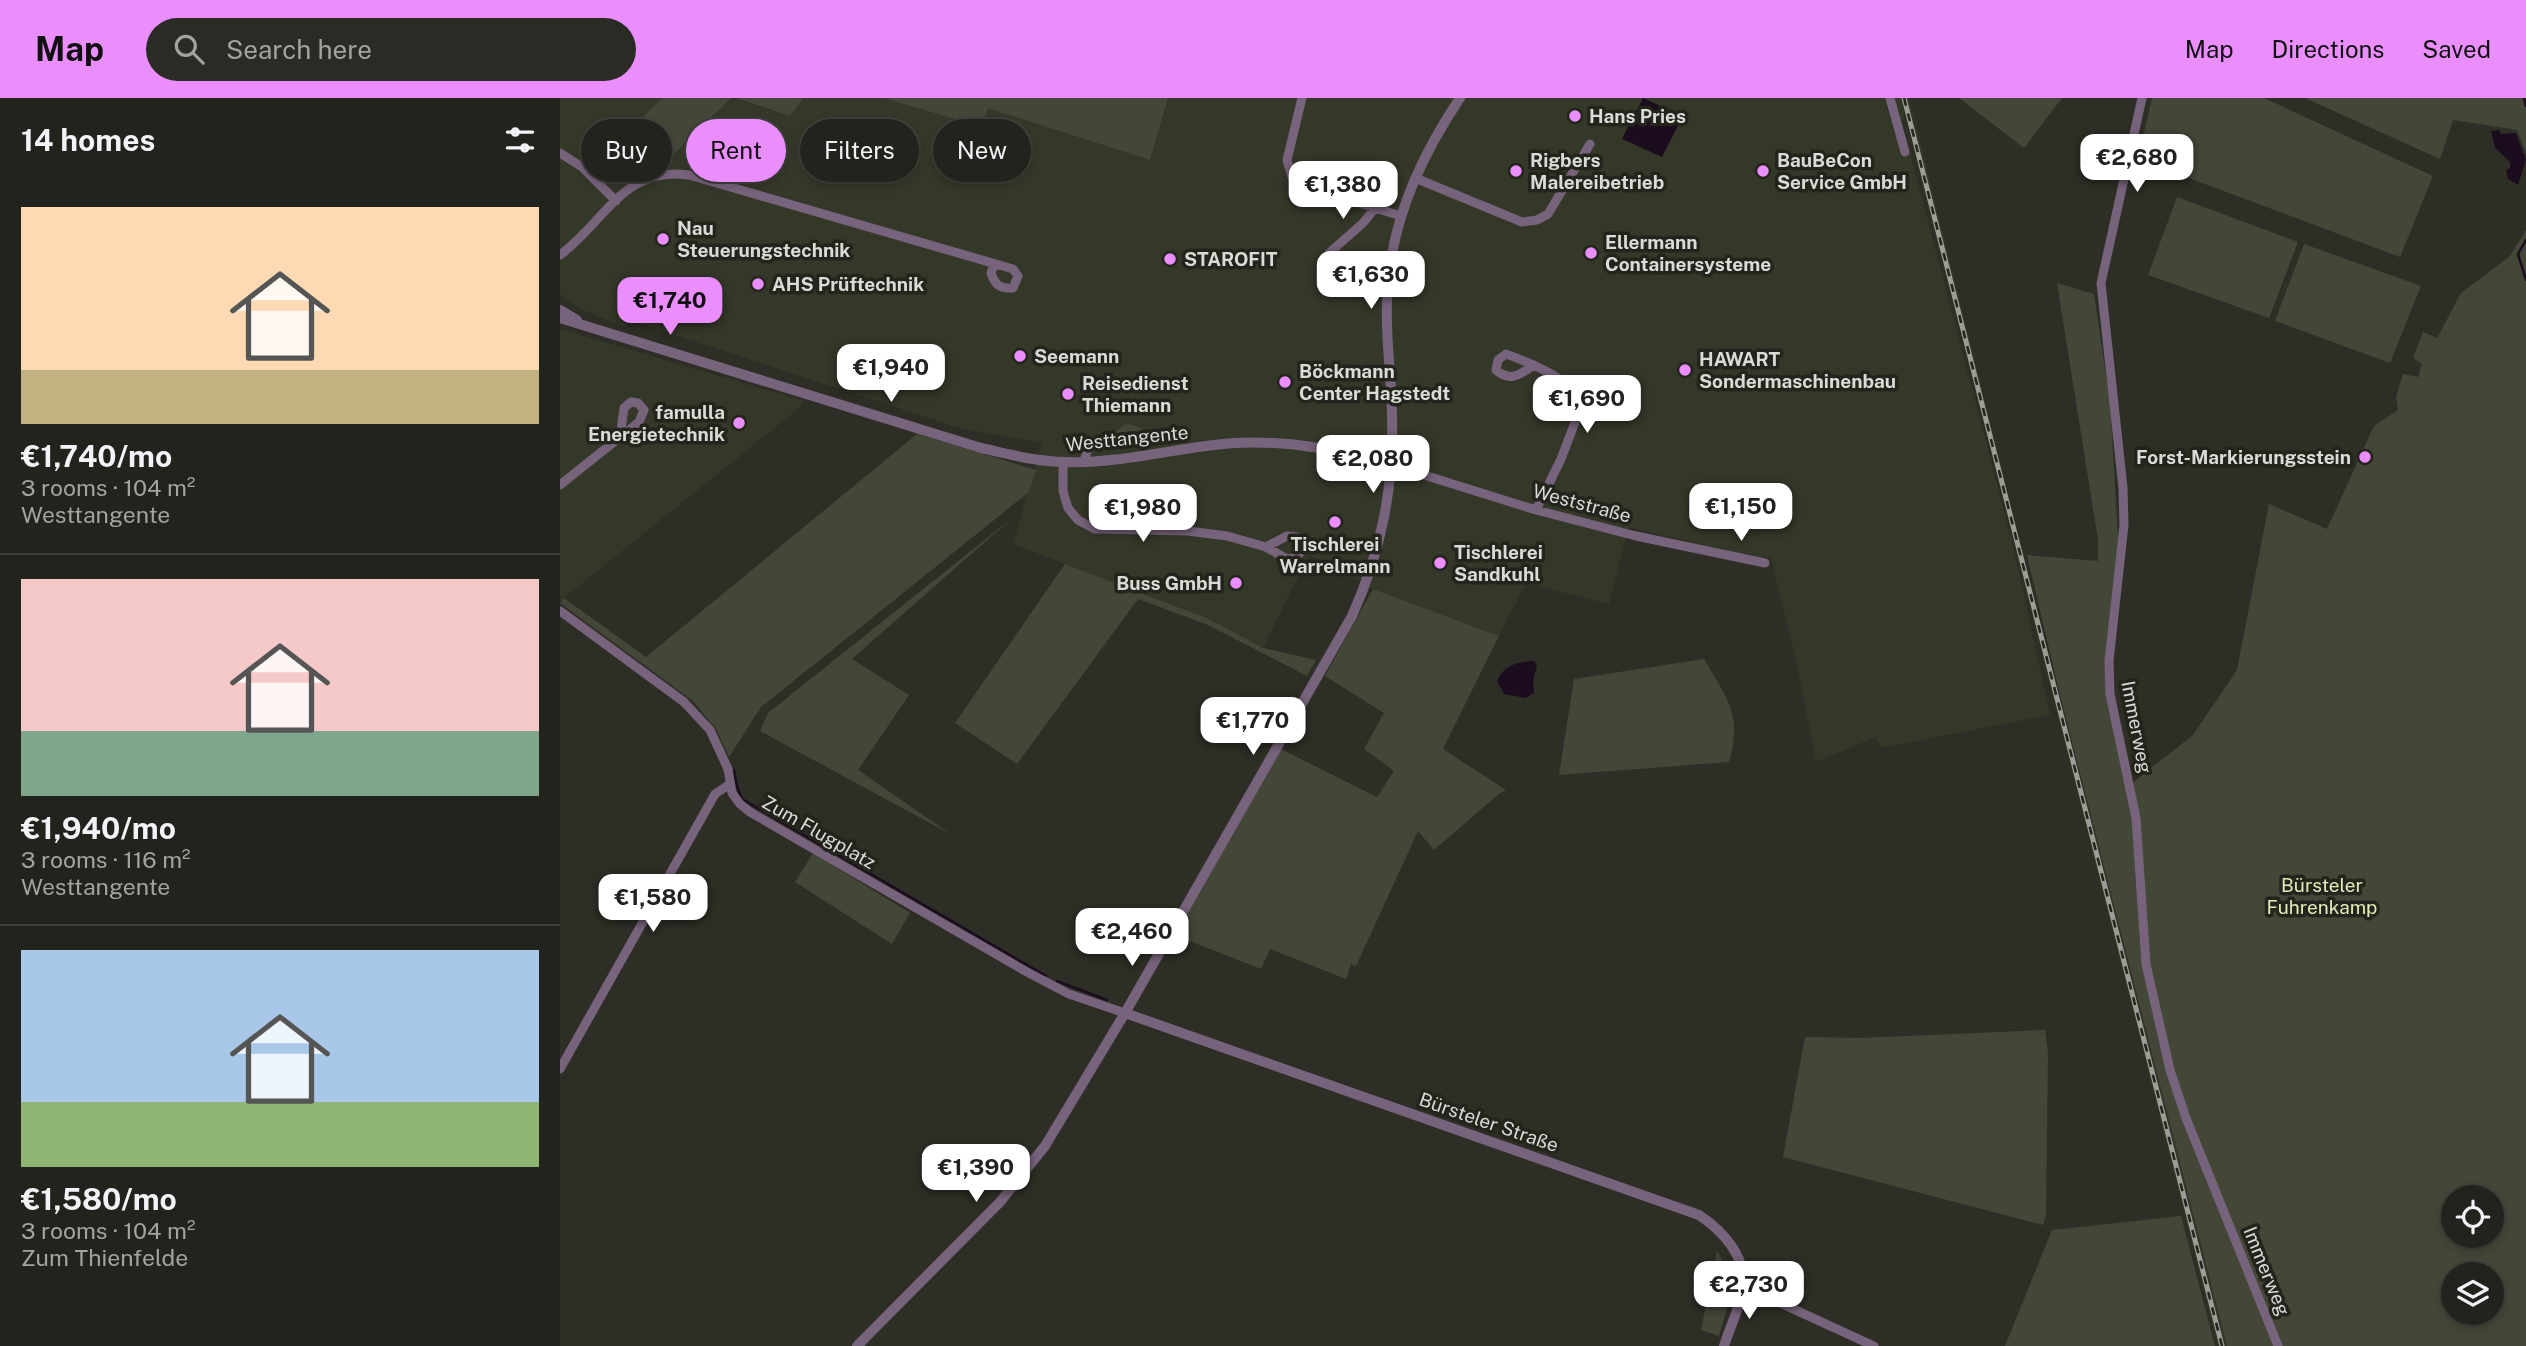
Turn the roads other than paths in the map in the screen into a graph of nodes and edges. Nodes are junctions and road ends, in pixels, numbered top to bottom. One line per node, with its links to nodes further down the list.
1 (1302, 98): 10 (street)
2 (1460, 98): 8 (street)
3 (1890, 98): 6 (street)
4 (2142, 98): 36 (street, Immerweg)
5 (1590, 144): 8 (street)
6 (1905, 152)
7 (560, 153): 9 (street)
8 (1415, 178): 11 (street)
9 (616, 201): 13 (street); 14 (street)
10 (1376, 206): 11 (street); 12 (street)
11 (1401, 216): 23 (street)
12 (1329, 253)
13 (562, 255)
14 (994, 264)
15 (560, 310): 17 (street, Westtangente)
16 (560, 318): 17 (street, Westtangente)
17 (588, 327): 22 (street, Westtangente)
18 (1534, 365): 25 (street)
19 (620, 438): 24 (street)
20 (1094, 442): 21 (street)
21 (1084, 462): 22 (street, Westtangente); 23 (street, Westtangente)
22 (1063, 463): 26 (street)
23 (1392, 465): 25 (street, Weststraße); 30 (street)
24 (560, 485)
25 (1535, 510): 27 (street, Weststraße)
26 (1266, 547)
27 (1765, 564)
28 (560, 611): 29 (street, Zum Flugplatz)
29 (730, 784): 30 (street, Zum Flugplatz); 31 (street)
30 (1125, 1013): 32 (street, Bürsteler Straße); 33 (street)
31 (560, 1069)
32 (1743, 1286): 34 (street); 35 (street)
33 (857, 1346)
34 (1724, 1346)
35 (1874, 1346)
36 (2278, 1346)

